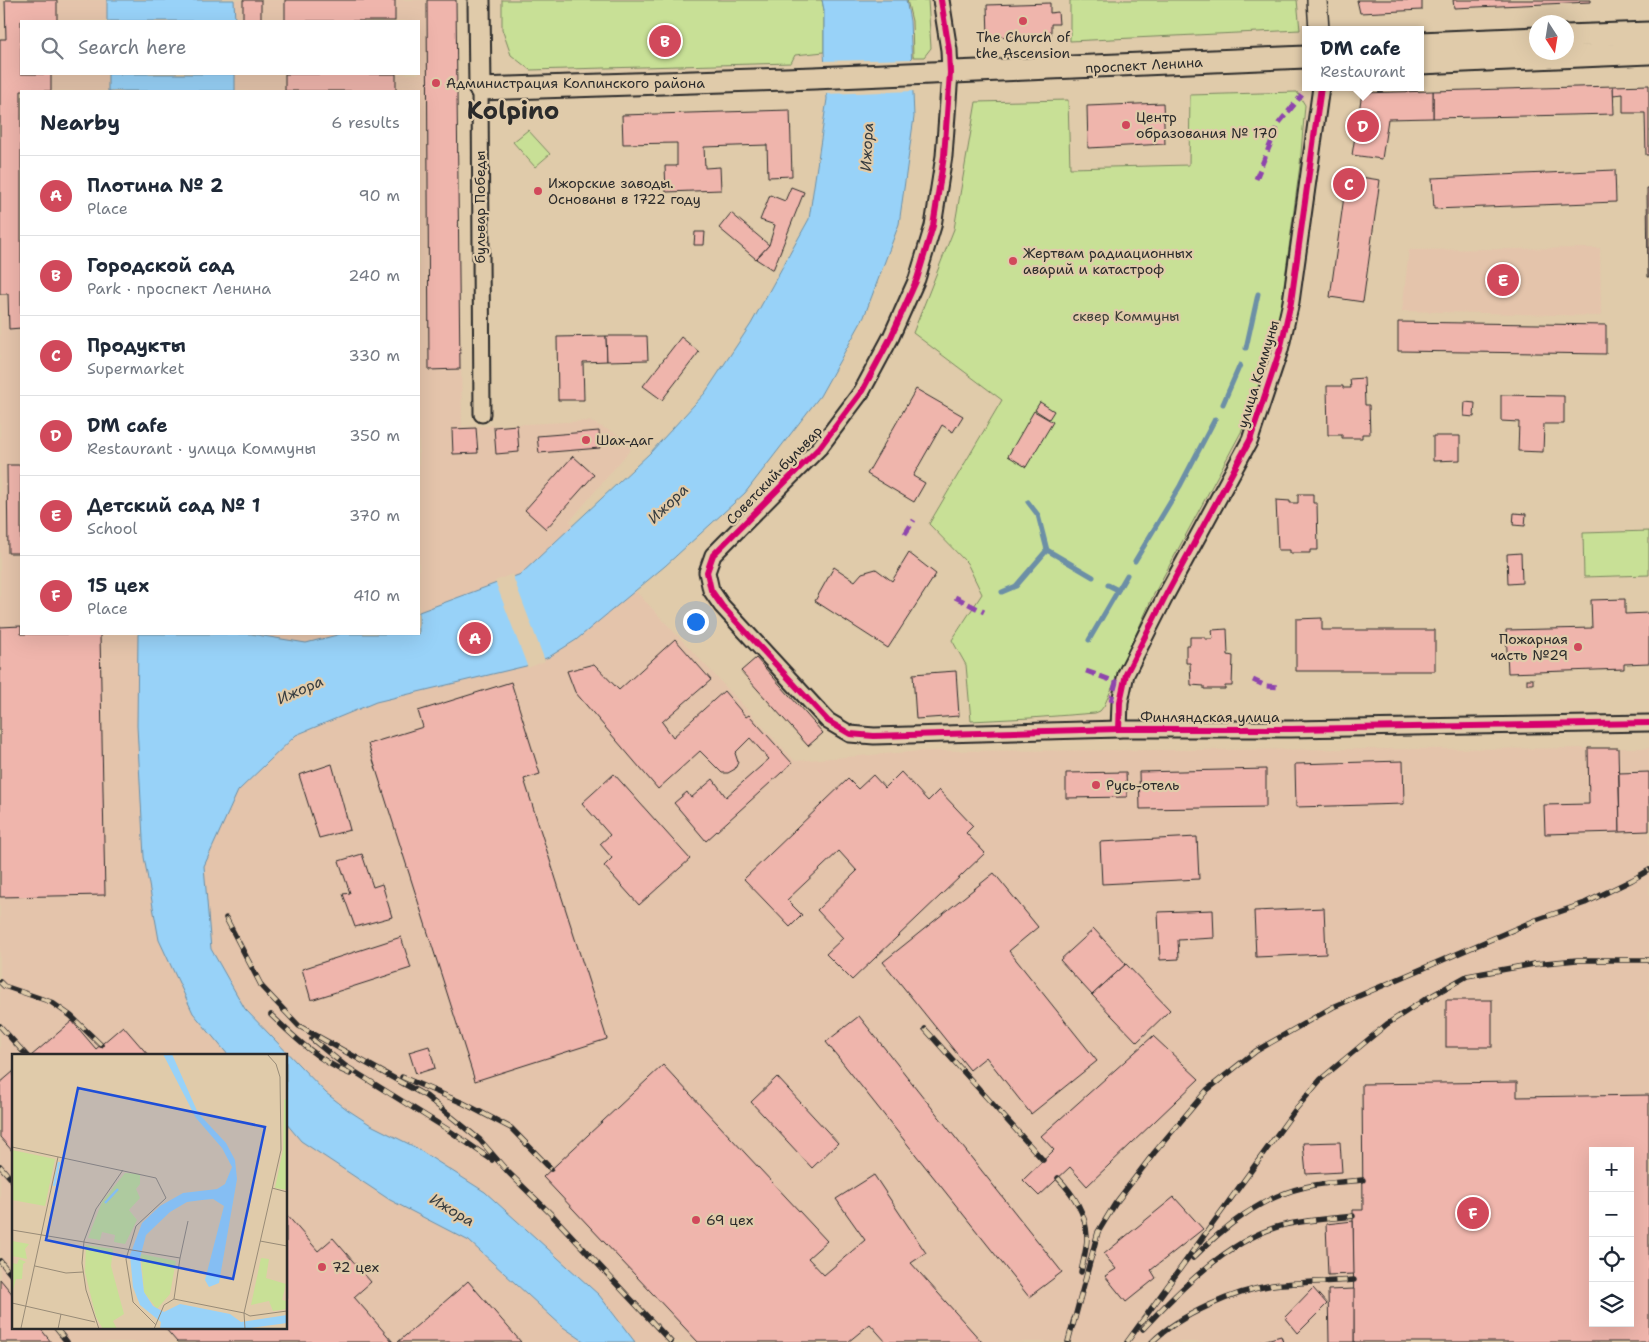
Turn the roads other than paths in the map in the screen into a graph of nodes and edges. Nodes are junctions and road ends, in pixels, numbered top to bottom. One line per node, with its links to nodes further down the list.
1 (479, 0): 13 (main road, бульвар Победы)
2 (941, 0): 12 (street, Советский бульвар)
3 (1317, 0): 4 (street)
4 (1319, 26)
5 (1649, 32): 6 (main road)
6 (1574, 36)
7 (1529, 38): 8 (main road)
8 (1424, 43)
9 (1649, 53): 11 (main road)
10 (1302, 57): 12 (main road, проспект Ленина)
11 (1424, 63)
12 (950, 73): 13 (main road, проспект Ленина); 16 (street, Советский бульвар)
13 (480, 89): 15 (street, бульвар Победы)
14 (1320, 91): 18 (street, улица Коммуны)
15 (482, 414)
16 (752, 637): 18 (street, Финляндская улица)
17 (1649, 723): 18 (street, Финляндская улица)
18 (1119, 729)

